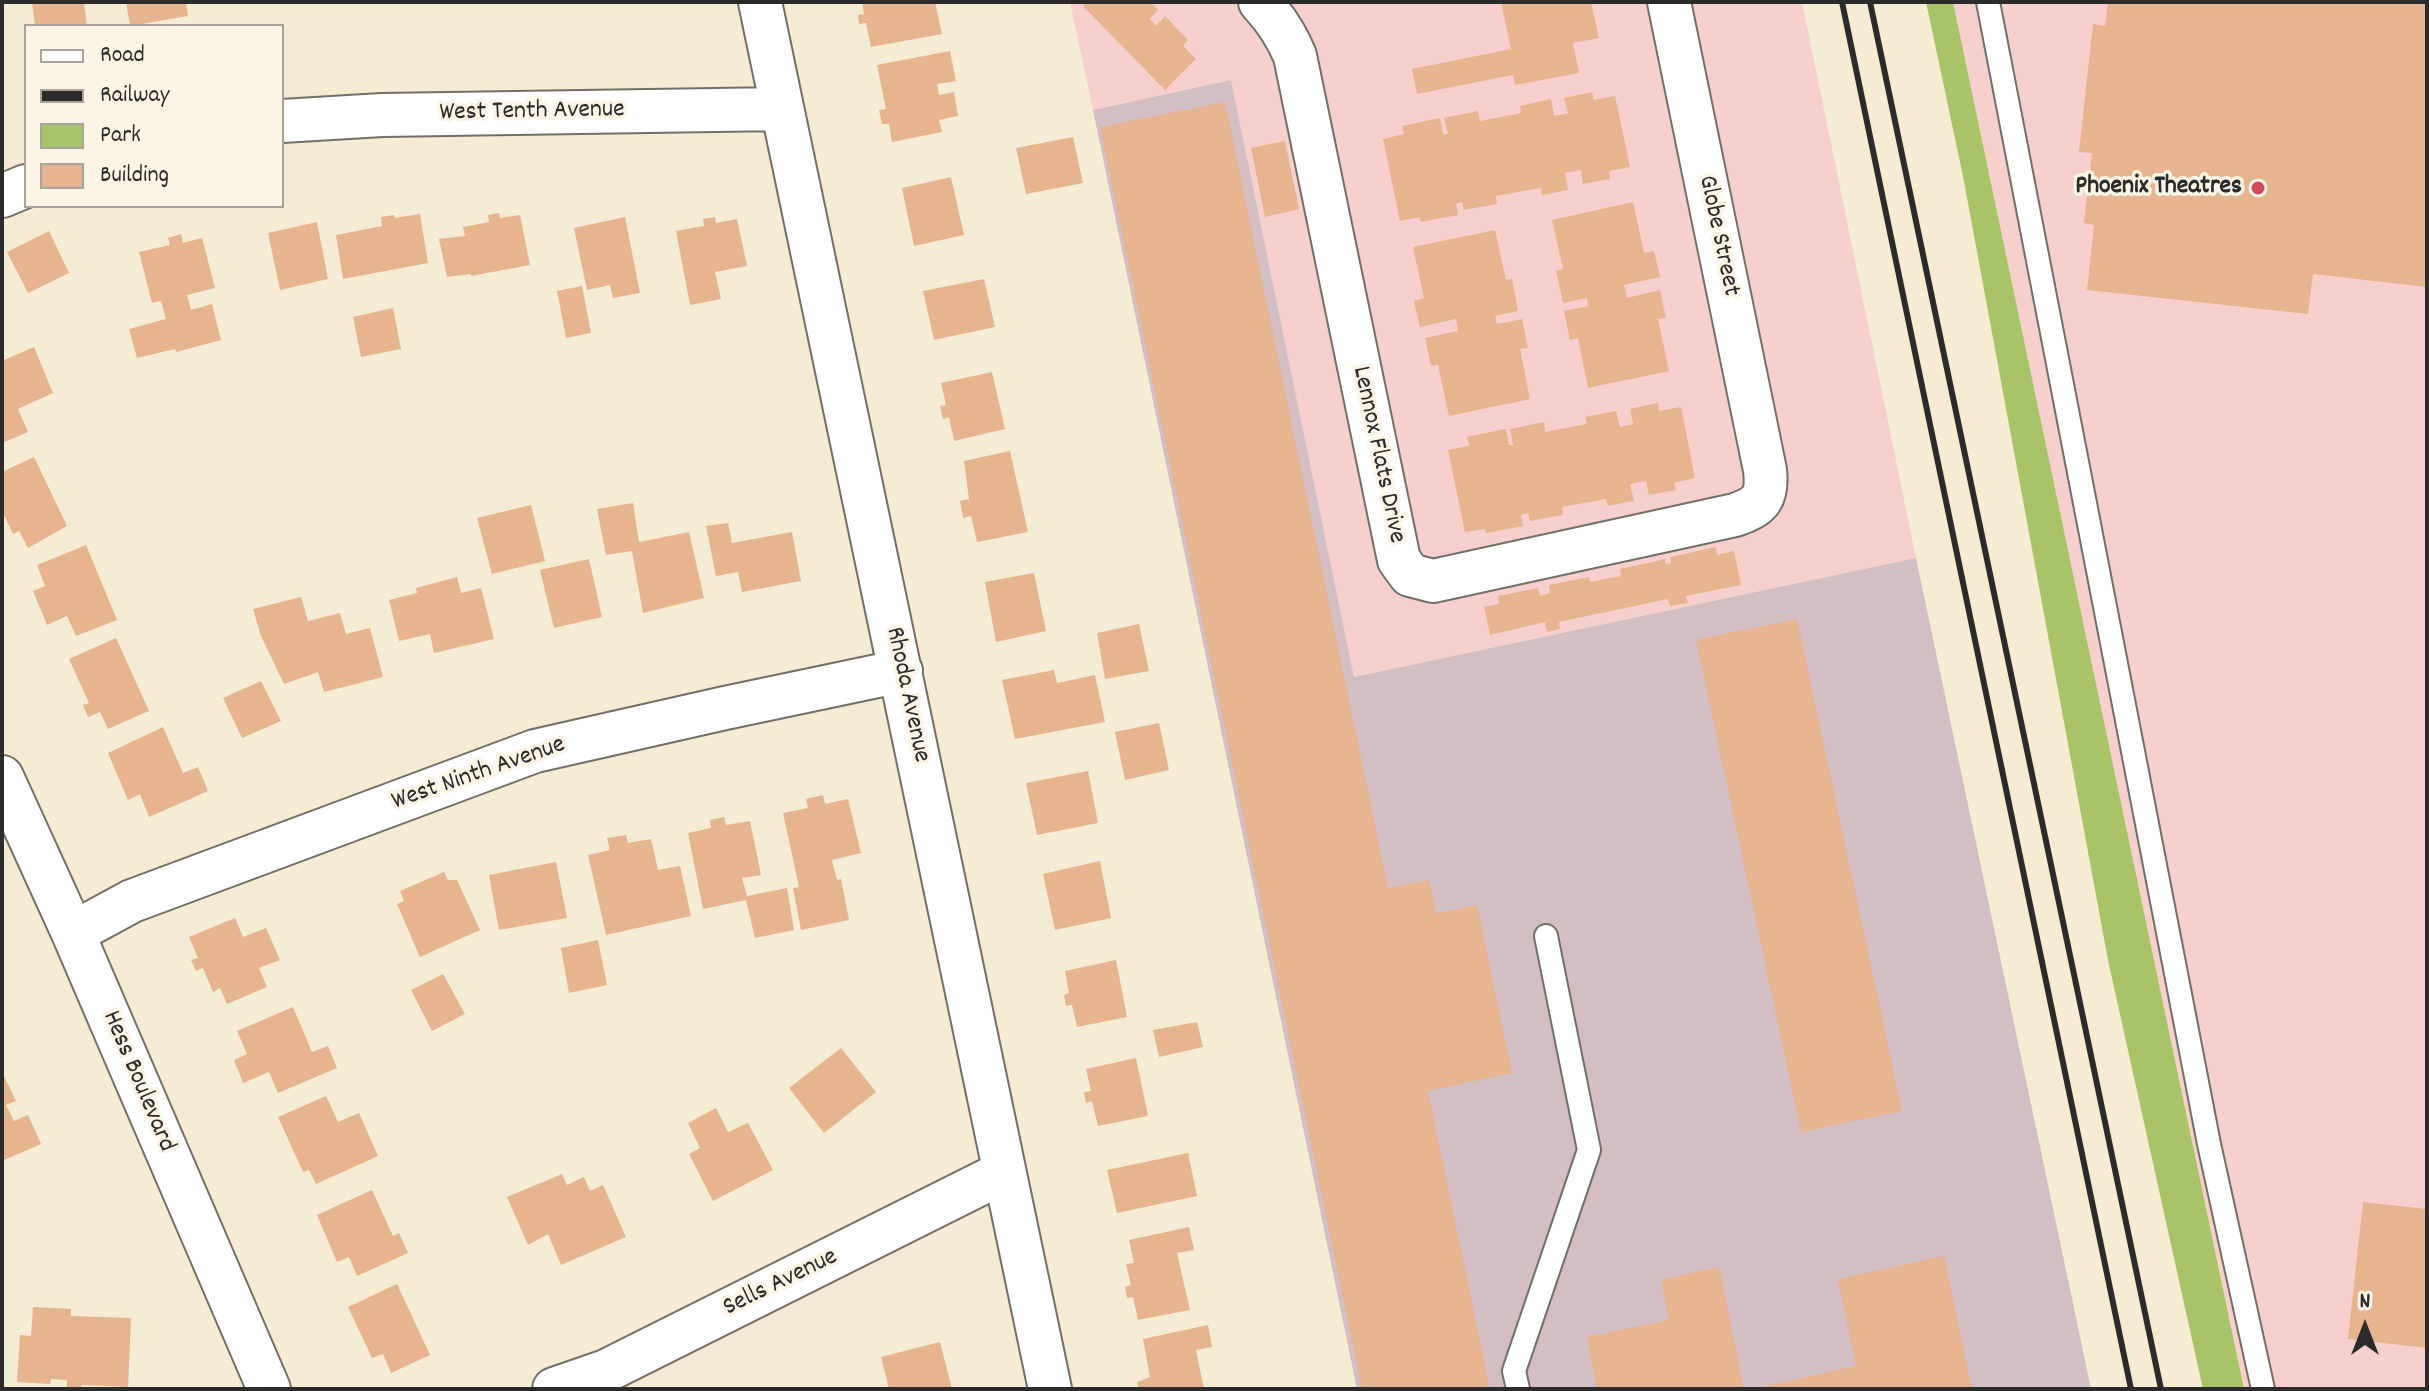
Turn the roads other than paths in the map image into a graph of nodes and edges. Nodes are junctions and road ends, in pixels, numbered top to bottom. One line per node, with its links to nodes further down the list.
1 (760, 2): 5 (street, Rhoda Avenue)
2 (1260, 2): 9 (street, Lennox Flats Drive)
3 (1669, 2): 9 (street, Globe Street)
4 (1988, 2): 19 (lane)
5 (782, 109): 6 (street, West Tenth Avenue); 10 (street, Rhoda Avenue)
6 (284, 121)
7 (24, 187): 8 (street)
8 (2, 196)
9 (1765, 470)
10 (901, 671): 12 (street, West Ninth Avenue); 14 (street, Rhoda Avenue)
11 (2, 777): 12 (street, Hess Boulevard)
12 (73, 933): 15 (street, Hess Boulevard)
13 (1546, 936): 18 (lane)
14 (1004, 1172): 16 (street, Sells Avenue); 17 (street, Rhoda Avenue)
15 (269, 1389)
16 (554, 1389)
17 (1050, 1389)
18 (1518, 1389)
19 (2263, 1389)

